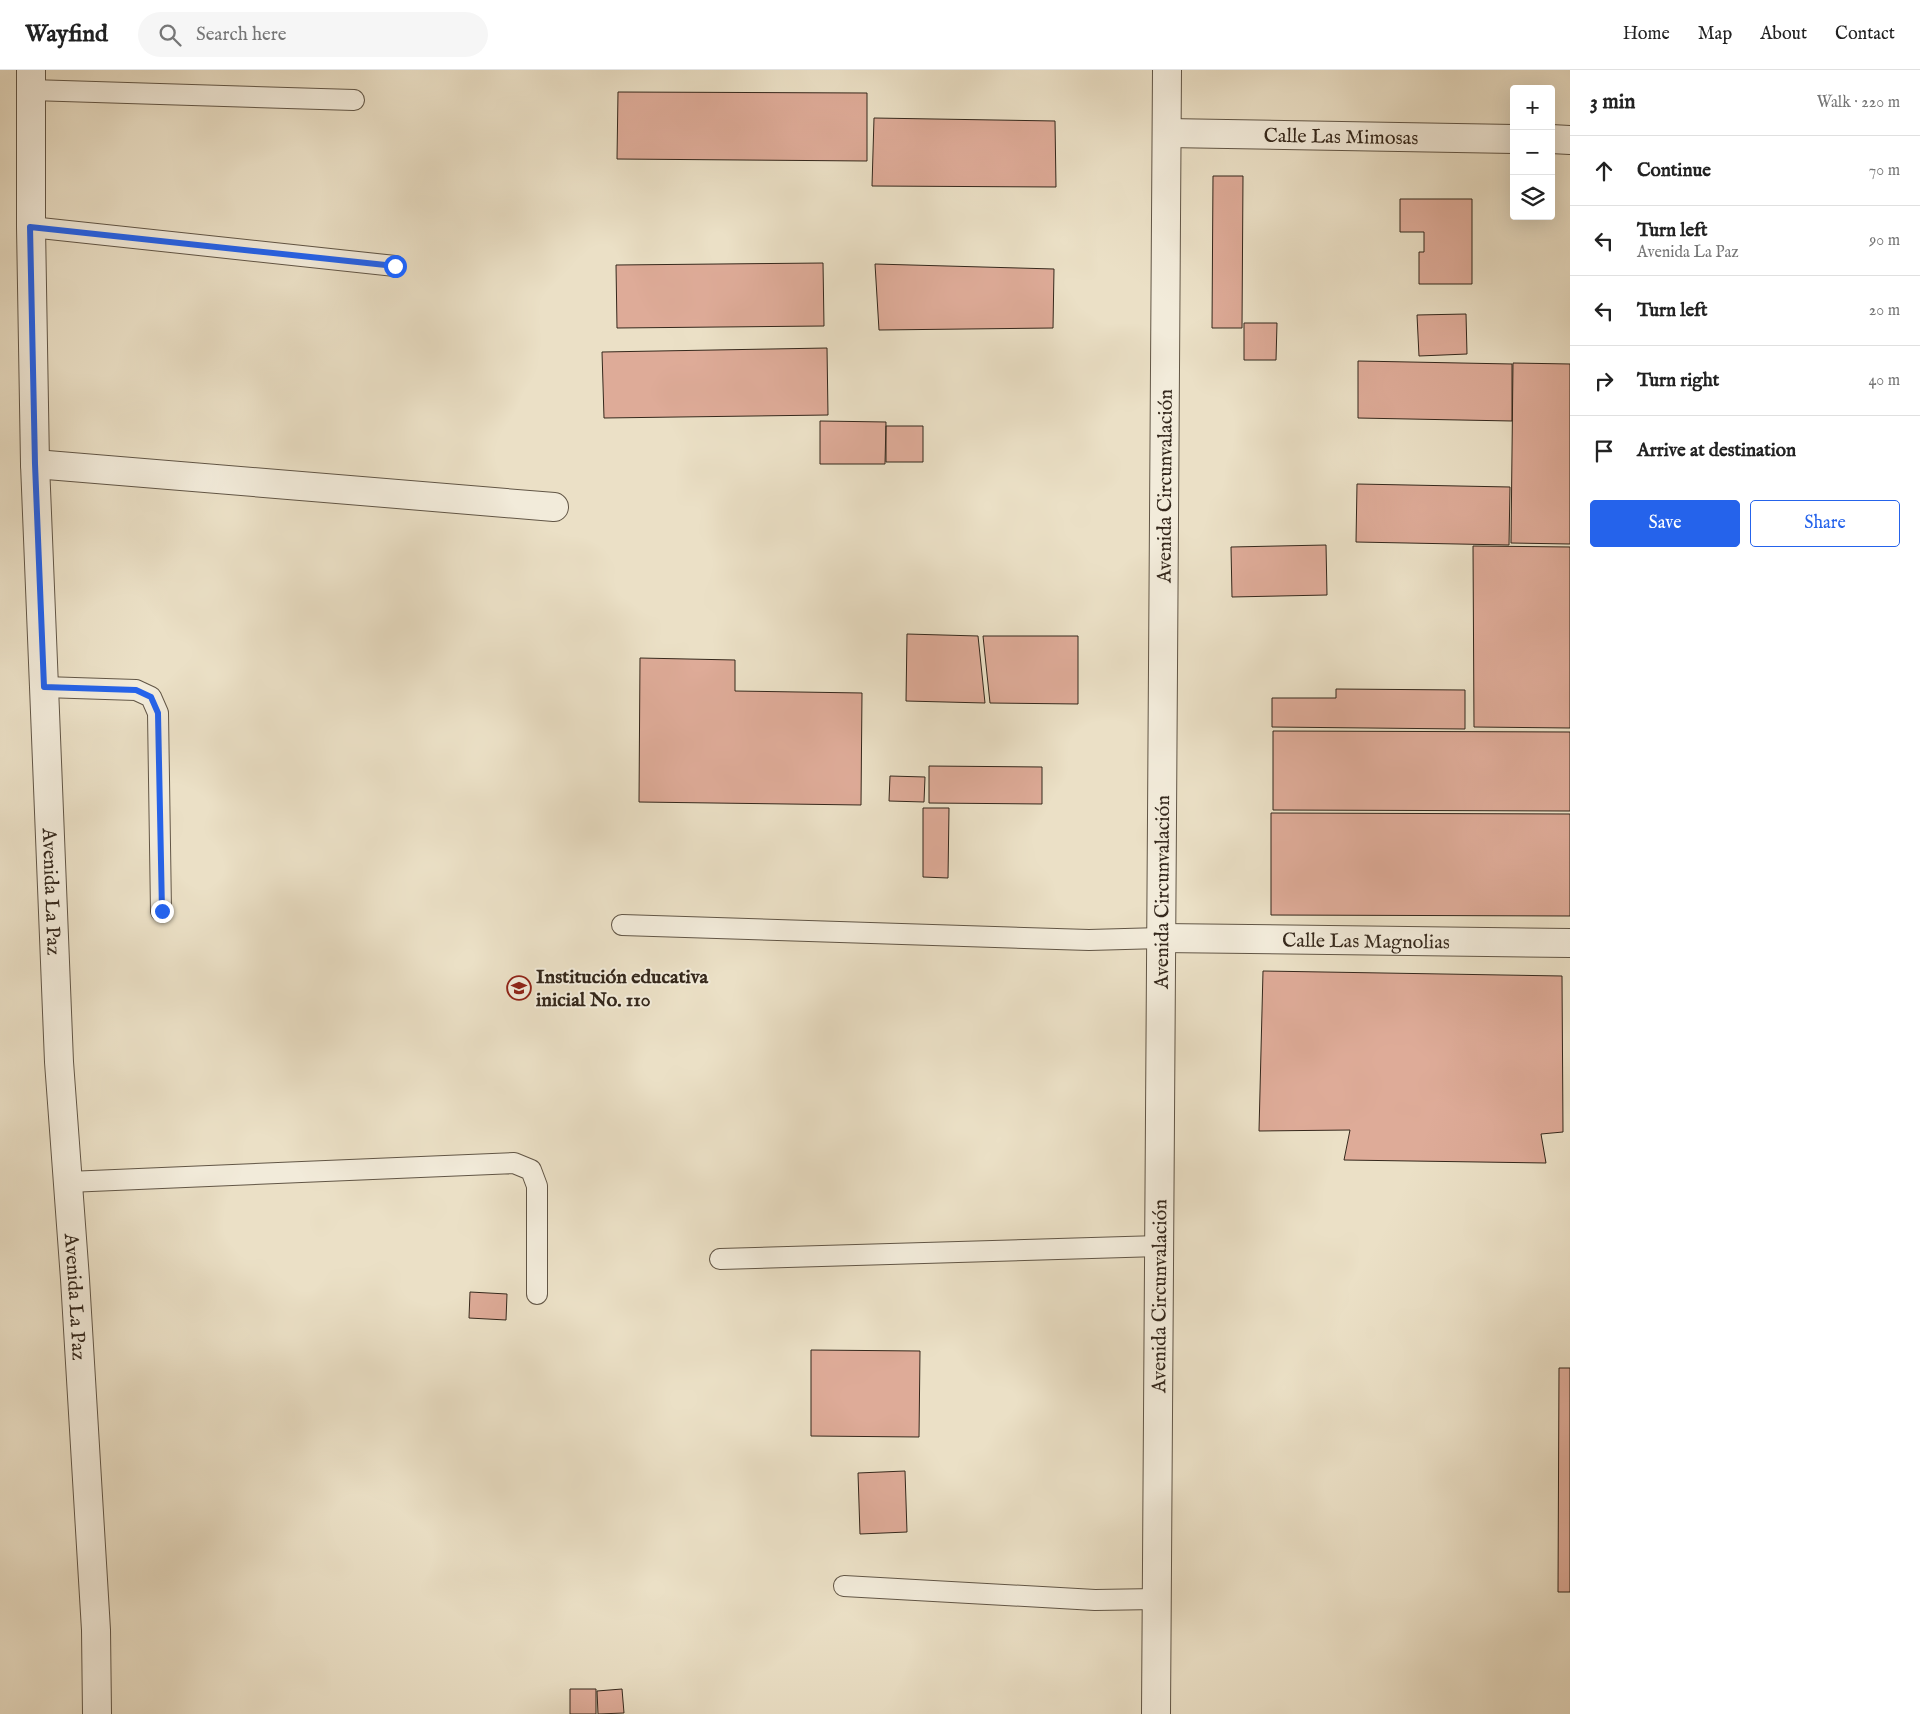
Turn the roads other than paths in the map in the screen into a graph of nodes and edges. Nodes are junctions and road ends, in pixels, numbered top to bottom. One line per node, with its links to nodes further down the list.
1 (1167, 70): 4 (street, Avenida Circunvalación)
2 (31, 80): 3 (lane); 8 (street, Avenida La Paz)
3 (354, 100)
4 (1167, 133): 5 (street, Calle Las Mimosas); 15 (street, Avenida Circunvalación)
5 (1510, 139)
6 (1555, 139): 7 (street)
7 (1570, 140)
8 (30, 227): 9 (lane); 10 (street, Avenida La Paz)
9 (395, 266)
10 (35, 464): 11 (street); 12 (street, Avenida La Paz)
11 (554, 507)
12 (44, 687): 13 (lane); 17 (street, Avenida La Paz)
13 (162, 911)
14 (622, 925): 15 (lane)
15 (1161, 938): 16 (street, Calle Las Magnolias); 18 (street, Avenida Circunvalación)
16 (1570, 943)
17 (68, 1182): 20 (lane); 23 (street, Avenida La Paz)
18 (1159, 1246): 19 (lane); 22 (street, Avenida Circunvalación)
19 (720, 1259)
20 (537, 1294)
21 (844, 1586): 22 (lane)
22 (1156, 1599): 24 (street, Avenida Circunvalación)
23 (97, 1714)
24 (1156, 1714)

